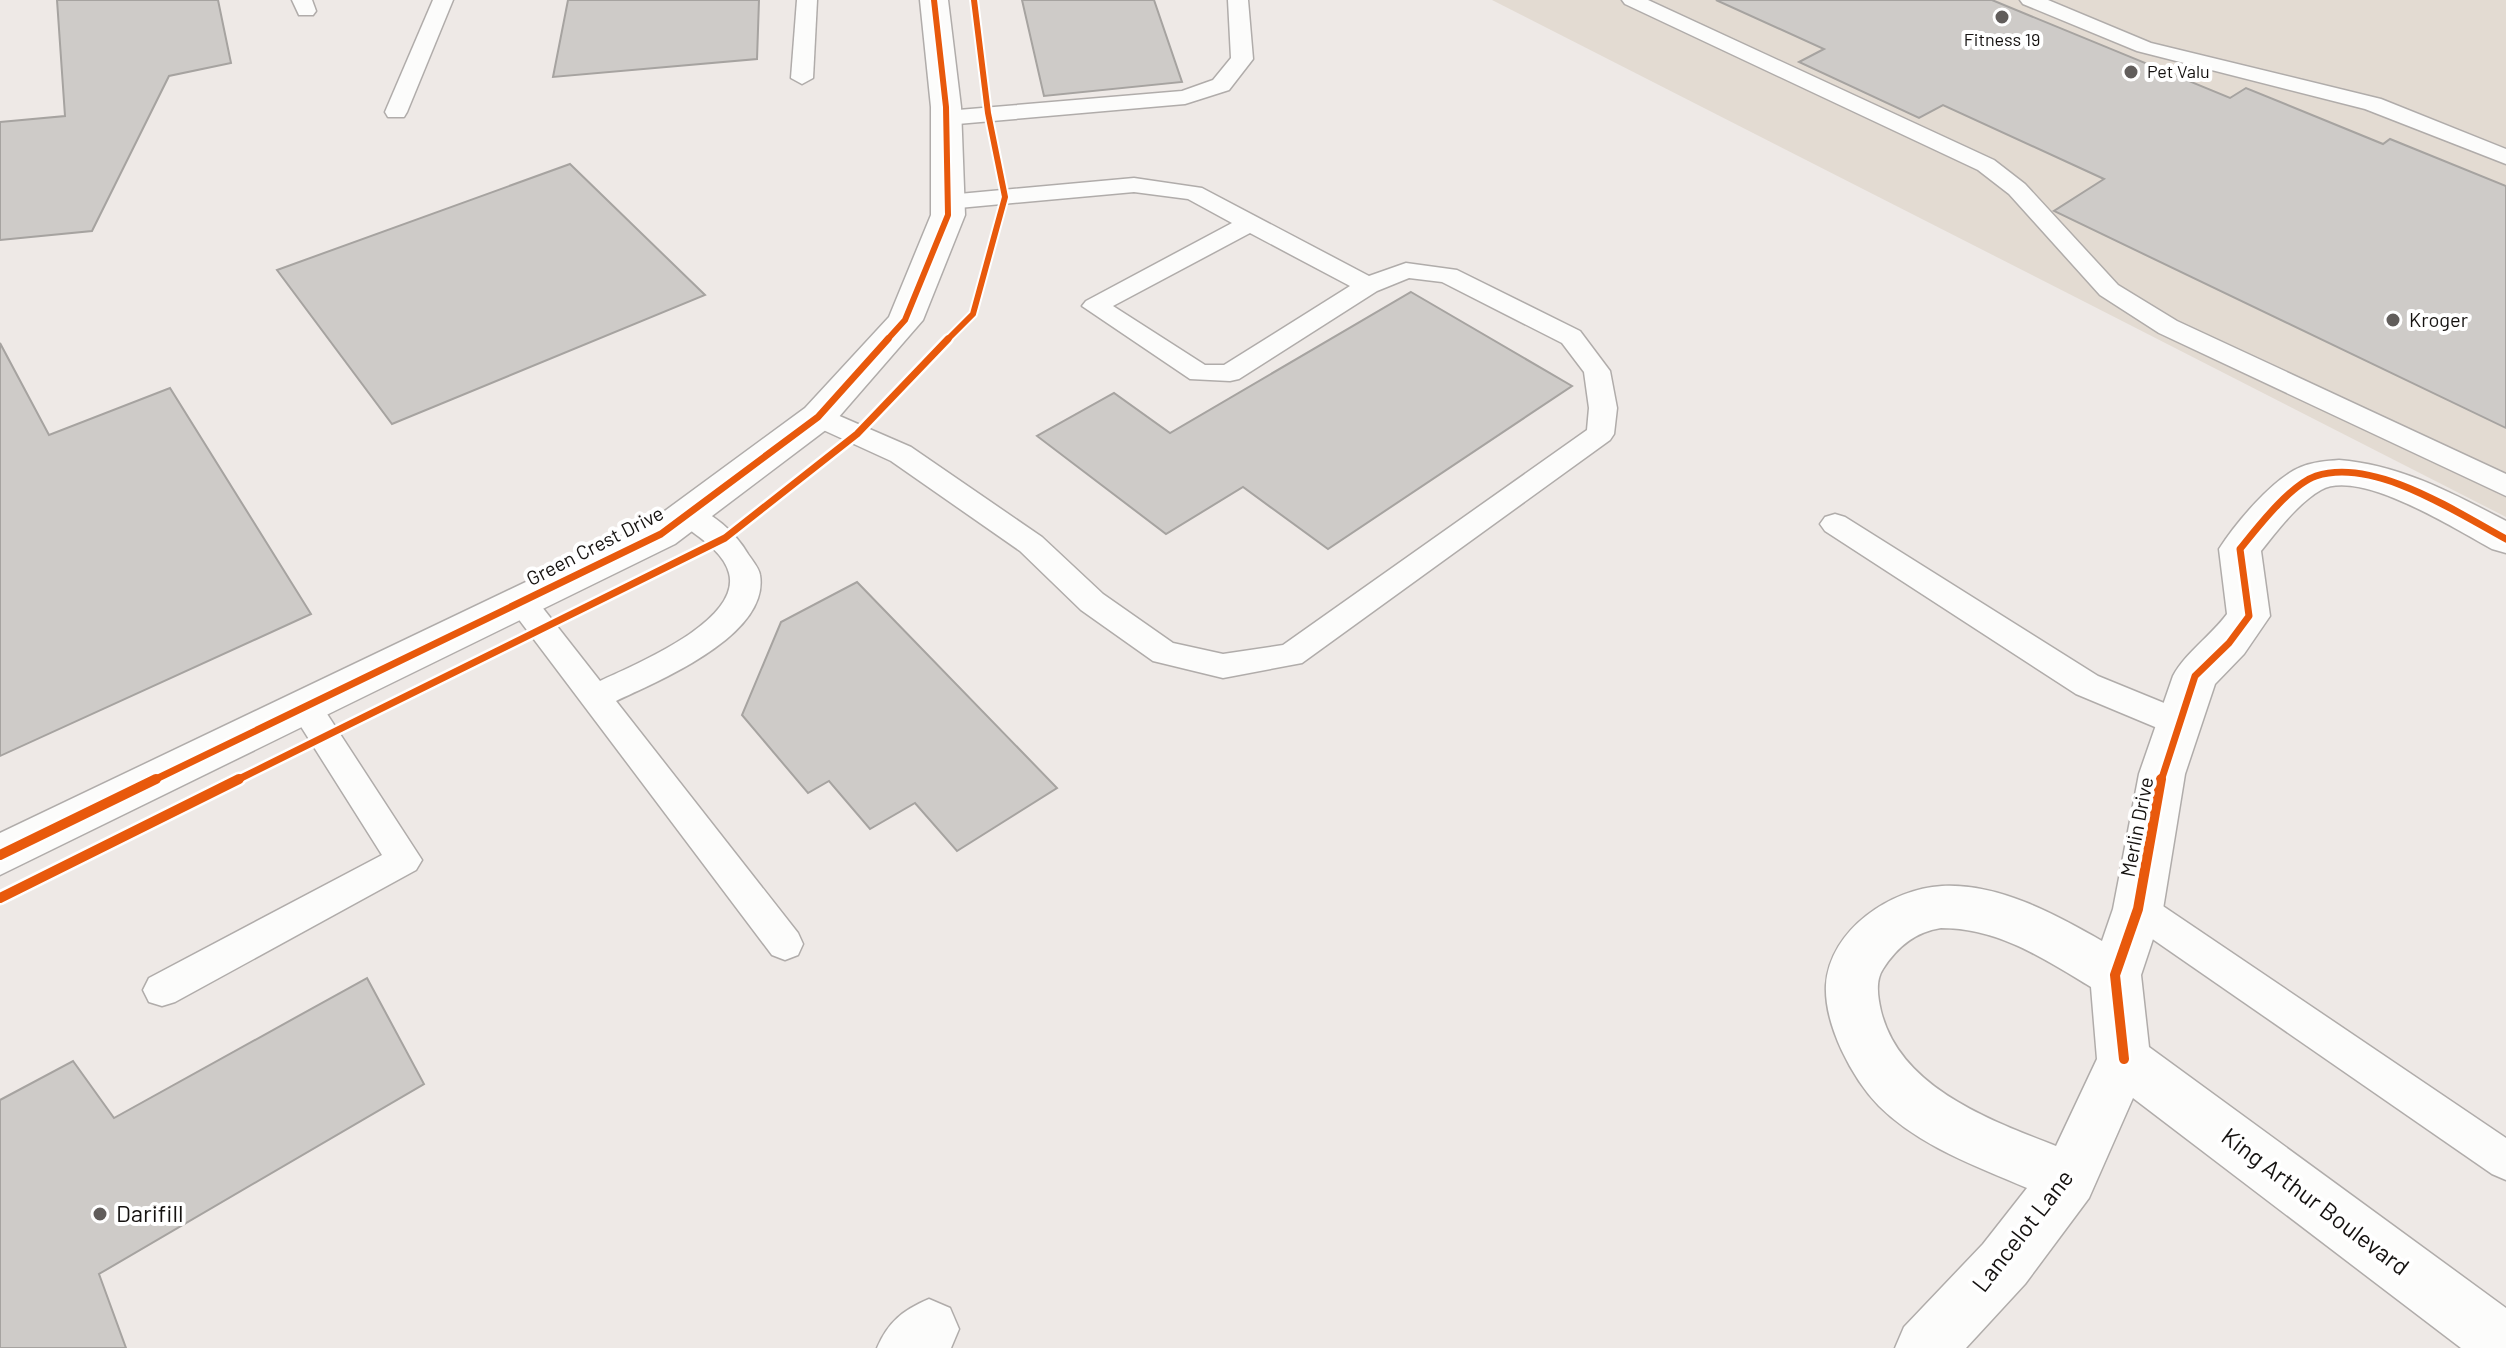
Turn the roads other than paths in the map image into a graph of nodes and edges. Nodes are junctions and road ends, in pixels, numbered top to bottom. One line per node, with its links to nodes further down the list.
1 (443, 0): 8 (lane)
2 (807, 0): 7 (lane)
3 (934, 0): 9 (street, Green Crest Drive)
4 (1238, 0): 9 (lane)
5 (1632, 0): 15 (lane)
6 (2030, 0): 10 (lane)
7 (802, 78)
8 (396, 112)
9 (946, 118): 11 (street, Green Crest Drive)
10 (2506, 157)
11 (948, 202): 12 (lane); 14 (street, Green Crest Drive)
12 (1249, 224): 13 (lane); 13 (lane)
13 (1368, 286): 14 (lane)
14 (818, 417): 16 (street, Green Crest Drive)
15 (2506, 486)
16 (688, 514): 19 (street, Green Crest Drive); 20 (lane)
17 (1835, 524): 22 (lane)
18 (2506, 539): 22 (street, Merlin Drive)
19 (520, 601): 20 (lane); 21 (street, Green Crest Drive)
20 (594, 698): 25 (lane)
21 (304, 706): 23 (street, Green Crest Drive); 27 (lane)
22 (2179, 723): 24 (street, Merlin Drive)
23 (0, 855)
24 (2138, 909): 26 (street, Merlin Drive); 29 (lane)
25 (785, 944)
26 (2115, 975): 28 (street, Merlin Drive); 30 (street)
27 (162, 990)
28 (2124, 1059): 30 (street, Lancelot Lane); 31 (street, King Arthur Boulevard)
29 (2506, 1161)
30 (2069, 1179): 32 (street, Lancelot Lane)
31 (2506, 1345)
32 (1925, 1348)

